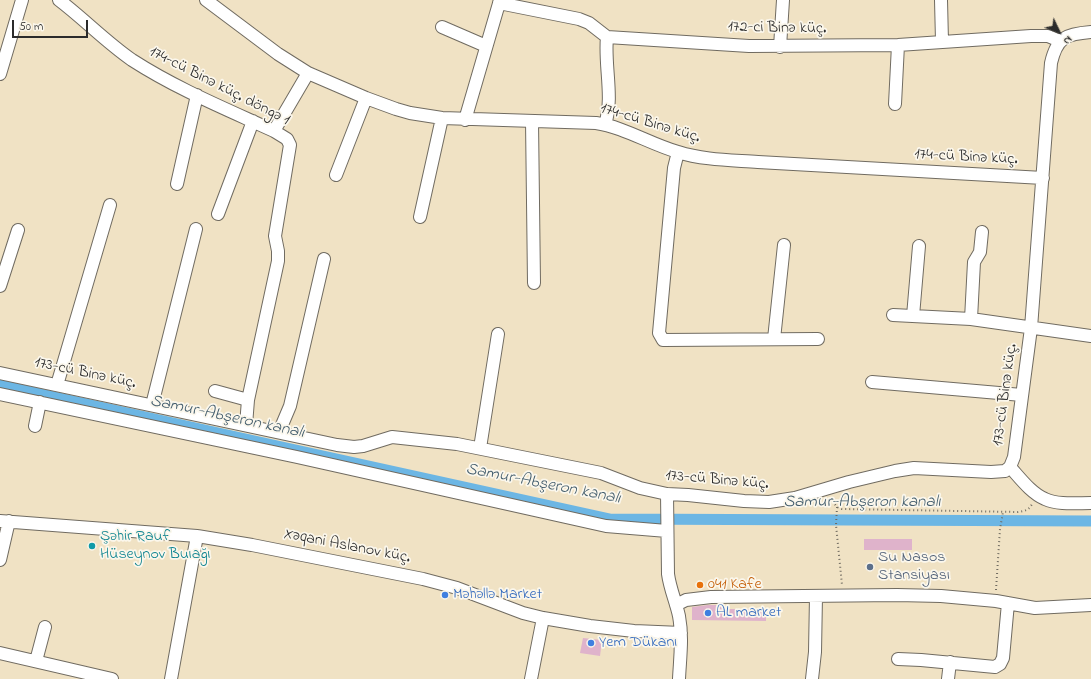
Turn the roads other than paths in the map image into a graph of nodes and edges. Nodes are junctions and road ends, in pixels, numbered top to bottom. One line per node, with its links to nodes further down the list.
1 (22, 0): 16 (street)
2 (59, 0): 17 (street, 174-cü Binə küç. döngə 1)
3 (206, 0): 15 (street, 174-cü Binə küç.)
4 (783, 0): 14 (street)
5 (941, 0): 10 (street)
6 (499, 1): 9 (street); 13 (street)
7 (442, 27): 13 (street)
8 (1091, 32): 11 (street)
9 (607, 36): 14 (street, 172-ci Binə küç.); 24 (street)
10 (942, 41): 11 (street, 172-ci Binə küç.); 12 (street, 172-ci Binə küç.)
11 (1060, 41): 28 (street, 173-cü Binə küç.)
12 (898, 45): 14 (street, 172-ci Binə küç.); 19 (street)
13 (486, 46): 21 (street)
14 (780, 47)
15 (308, 73): 18 (street, 174-cü Binə küç.); 25 (street)
16 (0, 74)
17 (197, 95): 22 (street, 174-cü Binə küç. döngə 1); 29 (street)
18 (366, 98): 20 (street, 174-cü Binə küç.); 27 (street)
19 (895, 104)
20 (442, 118): 21 (street, 174-cü Binə küç.); 32 (street)
21 (465, 120): 23 (street, 174-cü Binə küç.)
22 (253, 121): 25 (street, 174-cü Binə küç. döngə 1); 31 (street)
23 (532, 121): 24 (street, 174-cü Binə küç.); 39 (street)
24 (605, 124): 26 (street, 174-cü Binə küç.)
25 (274, 131): 55 (street, 174-cü Binə küç. döngə 1)
26 (678, 152): 28 (street, 174-cü Binə küç.); 47 (street)
27 (336, 176)
28 (1043, 178): 44 (street, 173-cü Binə küç.)
29 (177, 184)
30 (110, 204): 51 (street)
31 (218, 214)
32 (420, 217)
33 (196, 229): 57 (street)
34 (18, 230): 40 (street)
35 (982, 232): 43 (street)
36 (784, 244): 47 (street)
37 (919, 246): 42 (street)
38 (324, 259): 60 (street)
39 (534, 283)
40 (0, 286)
41 (893, 315): 42 (street)
42 (913, 316): 43 (street)
43 (970, 319): 44 (street)
44 (1031, 328): 46 (street); 54 (street, 173-cü Binə küç.)
45 (498, 334): 61 (street)
46 (1091, 336)
47 (774, 339): 48 (street)
48 (818, 339)
49 (0, 373): 51 (street, 173-cü Binə küç.)
50 (872, 382): 54 (street)
51 (57, 385): 57 (street, 173-cü Binə küç.)
52 (215, 391): 55 (street)
53 (0, 394): 56 (street)
54 (1022, 395): 62 (street, 173-cü Binə küç.)
55 (248, 400): 58 (street, 174-cü Binə küç. döngə 1)
56 (40, 402): 59 (street); 66 (street)
57 (152, 405): 58 (street, 173-cü Binə küç.)
58 (246, 425): 60 (street, 173-cü Binə küç.)
59 (35, 426)
60 (279, 432): 61 (street, 173-cü Binə küç.)
61 (480, 448): 63 (street, 173-cü Binə küç.)
62 (1010, 467): 63 (street, 173-cü Binə küç.); 64 (street)
63 (667, 494): 66 (street)
64 (1091, 503)
65 (4, 521): 67 (street, Xəqani Aslanov küç.); 68 (street)
66 (667, 531): 71 (street)
67 (197, 536): 73 (street, Xəqani Aslanov küç.); 81 (street)
68 (0, 560)
69 (816, 596): 70 (street); 71 (street); 84 (street)
70 (1008, 603): 72 (street); 79 (street)
71 (676, 605): 75 (street)
72 (1091, 605)
73 (543, 618): 75 (street, Xəqani Aslanov küç.); 82 (street)
74 (45, 627): 78 (street)
75 (681, 633): 83 (street)
76 (0, 653): 78 (street)
77 (898, 659): 79 (street)
78 (36, 661): 80 (street)
79 (950, 662): 85 (street)
80 (112, 679)
81 (171, 679)
82 (531, 679)
83 (679, 679)
84 (812, 679)
85 (948, 679)

